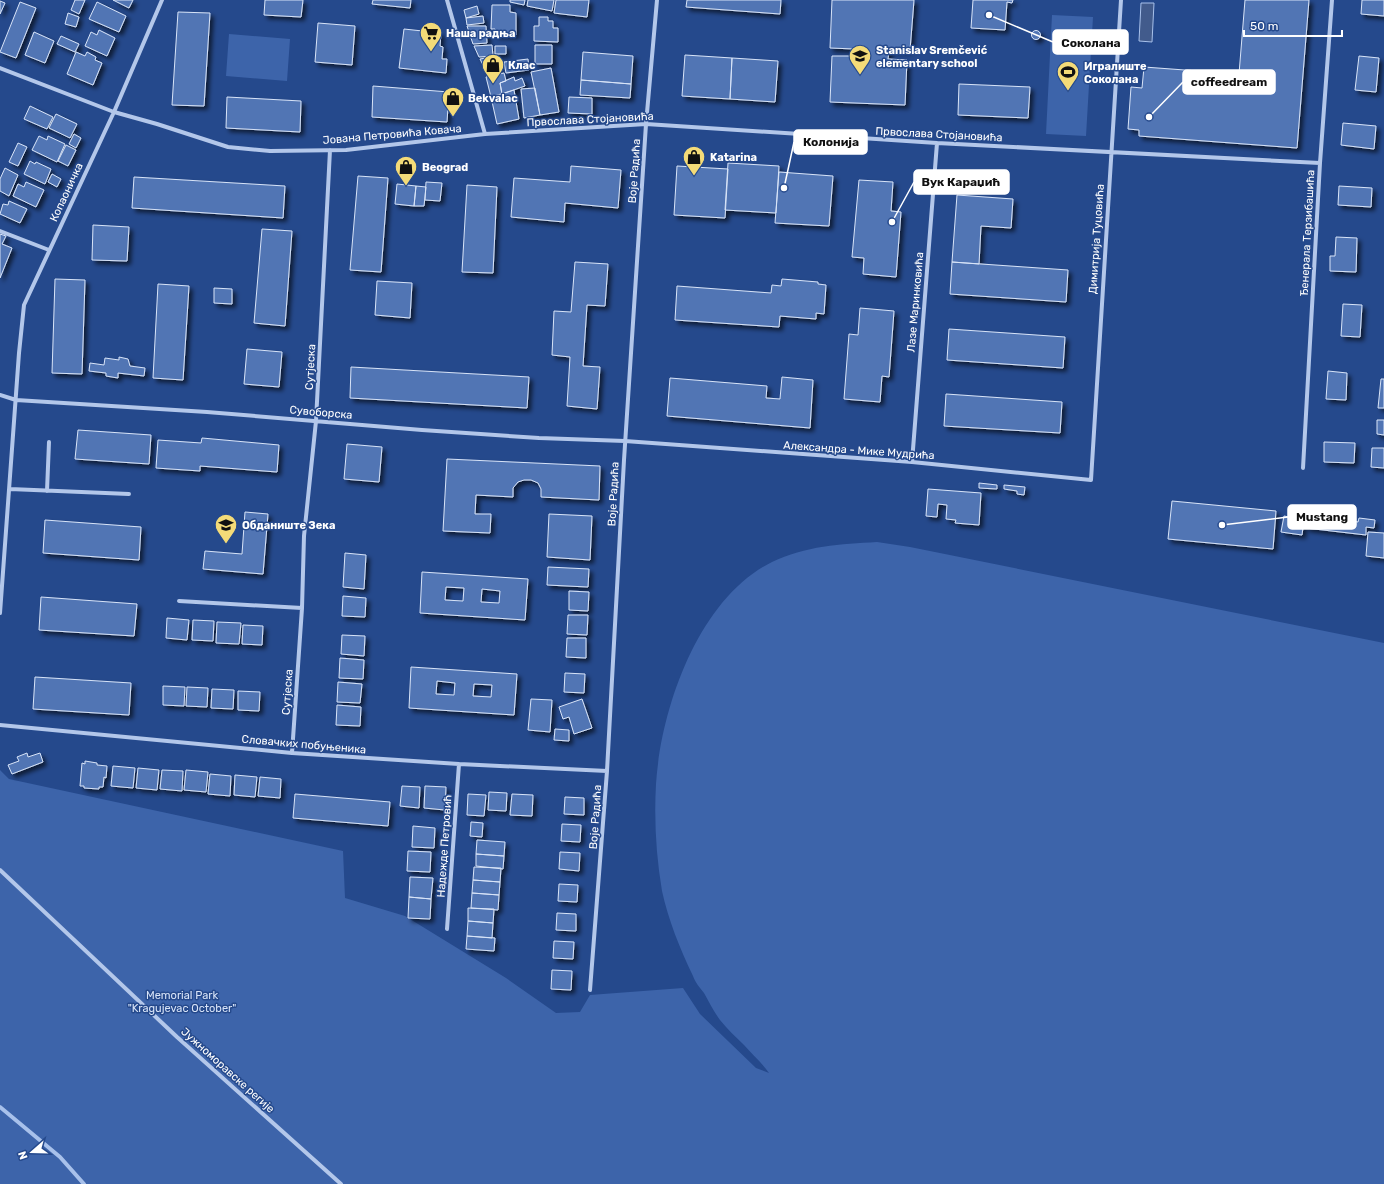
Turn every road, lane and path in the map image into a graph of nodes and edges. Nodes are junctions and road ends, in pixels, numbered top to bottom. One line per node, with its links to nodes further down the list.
1 (162, 0): 7 (street, Копаоничка)
2 (448, 0): 9 (street)
3 (657, 0): 8 (street, Воје Радића)
4 (1121, 0): 12 (street, Димитрија Туцовића)
5 (1332, 0): 13 (street, Ђенерала Терзибашића)
6 (0, 68): 7 (street, Јована Петровића Ковача)
7 (114, 112): 11 (street, Јована Петровића Ковача); 15 (street, Копаоничка)
8 (646, 124): 9 (street, Првослава Стојановића); 10 (street, Првослава Стојановића); 19 (street, Воје Радића)
9 (484, 134): 11 (street, Јована Петровића Ковача)
10 (937, 143): 12 (street, Првослава Стојановића); 21 (street, Лазе Маринковића)
11 (330, 150): 18 (street, Сутјеска)
12 (1111, 152): 13 (street, Првослава Стојановића); 23 (street, Димитрија Туцовића)
13 (1320, 164): 22 (street, Ђенерала Терзибашића)
14 (0, 231): 15 (street)
15 (49, 250): 17 (street, Копаоничка)
16 (0, 395): 17 (street)
17 (16, 400): 18 (street, Сувоборска); 24 (street, Копаоничка)
18 (316, 421): 19 (street, Сувоборска); 28 (street, Сутјеска)
19 (625, 441): 21 (street, Александра - Мике Мудрића); 33 (street, Воје Радића)
20 (49, 442): 25 (street)
21 (912, 462): 23 (street, Александра - Мике Мудрића)
22 (1303, 468)
23 (1091, 480)
24 (10, 489): 25 (street); 29 (street, Копаоничка)
25 (47, 491): 26 (street)
26 (129, 494)
27 (178, 601): 28 (street)
28 (302, 608): 31 (street, Сутјеска)
29 (0, 613)
30 (0, 725): 31 (street, Словачких побуњеника)
31 (292, 752): 32 (street, Словачких побуњеника)
32 (459, 764): 33 (street, Словачких побуњеника); 35 (street, Надежде Петровић)
33 (607, 771): 36 (street, Воје Радића)
34 (0, 870): 37 (street, Јужноморавске регије)
35 (447, 929)
36 (590, 990)
37 (341, 1184)

